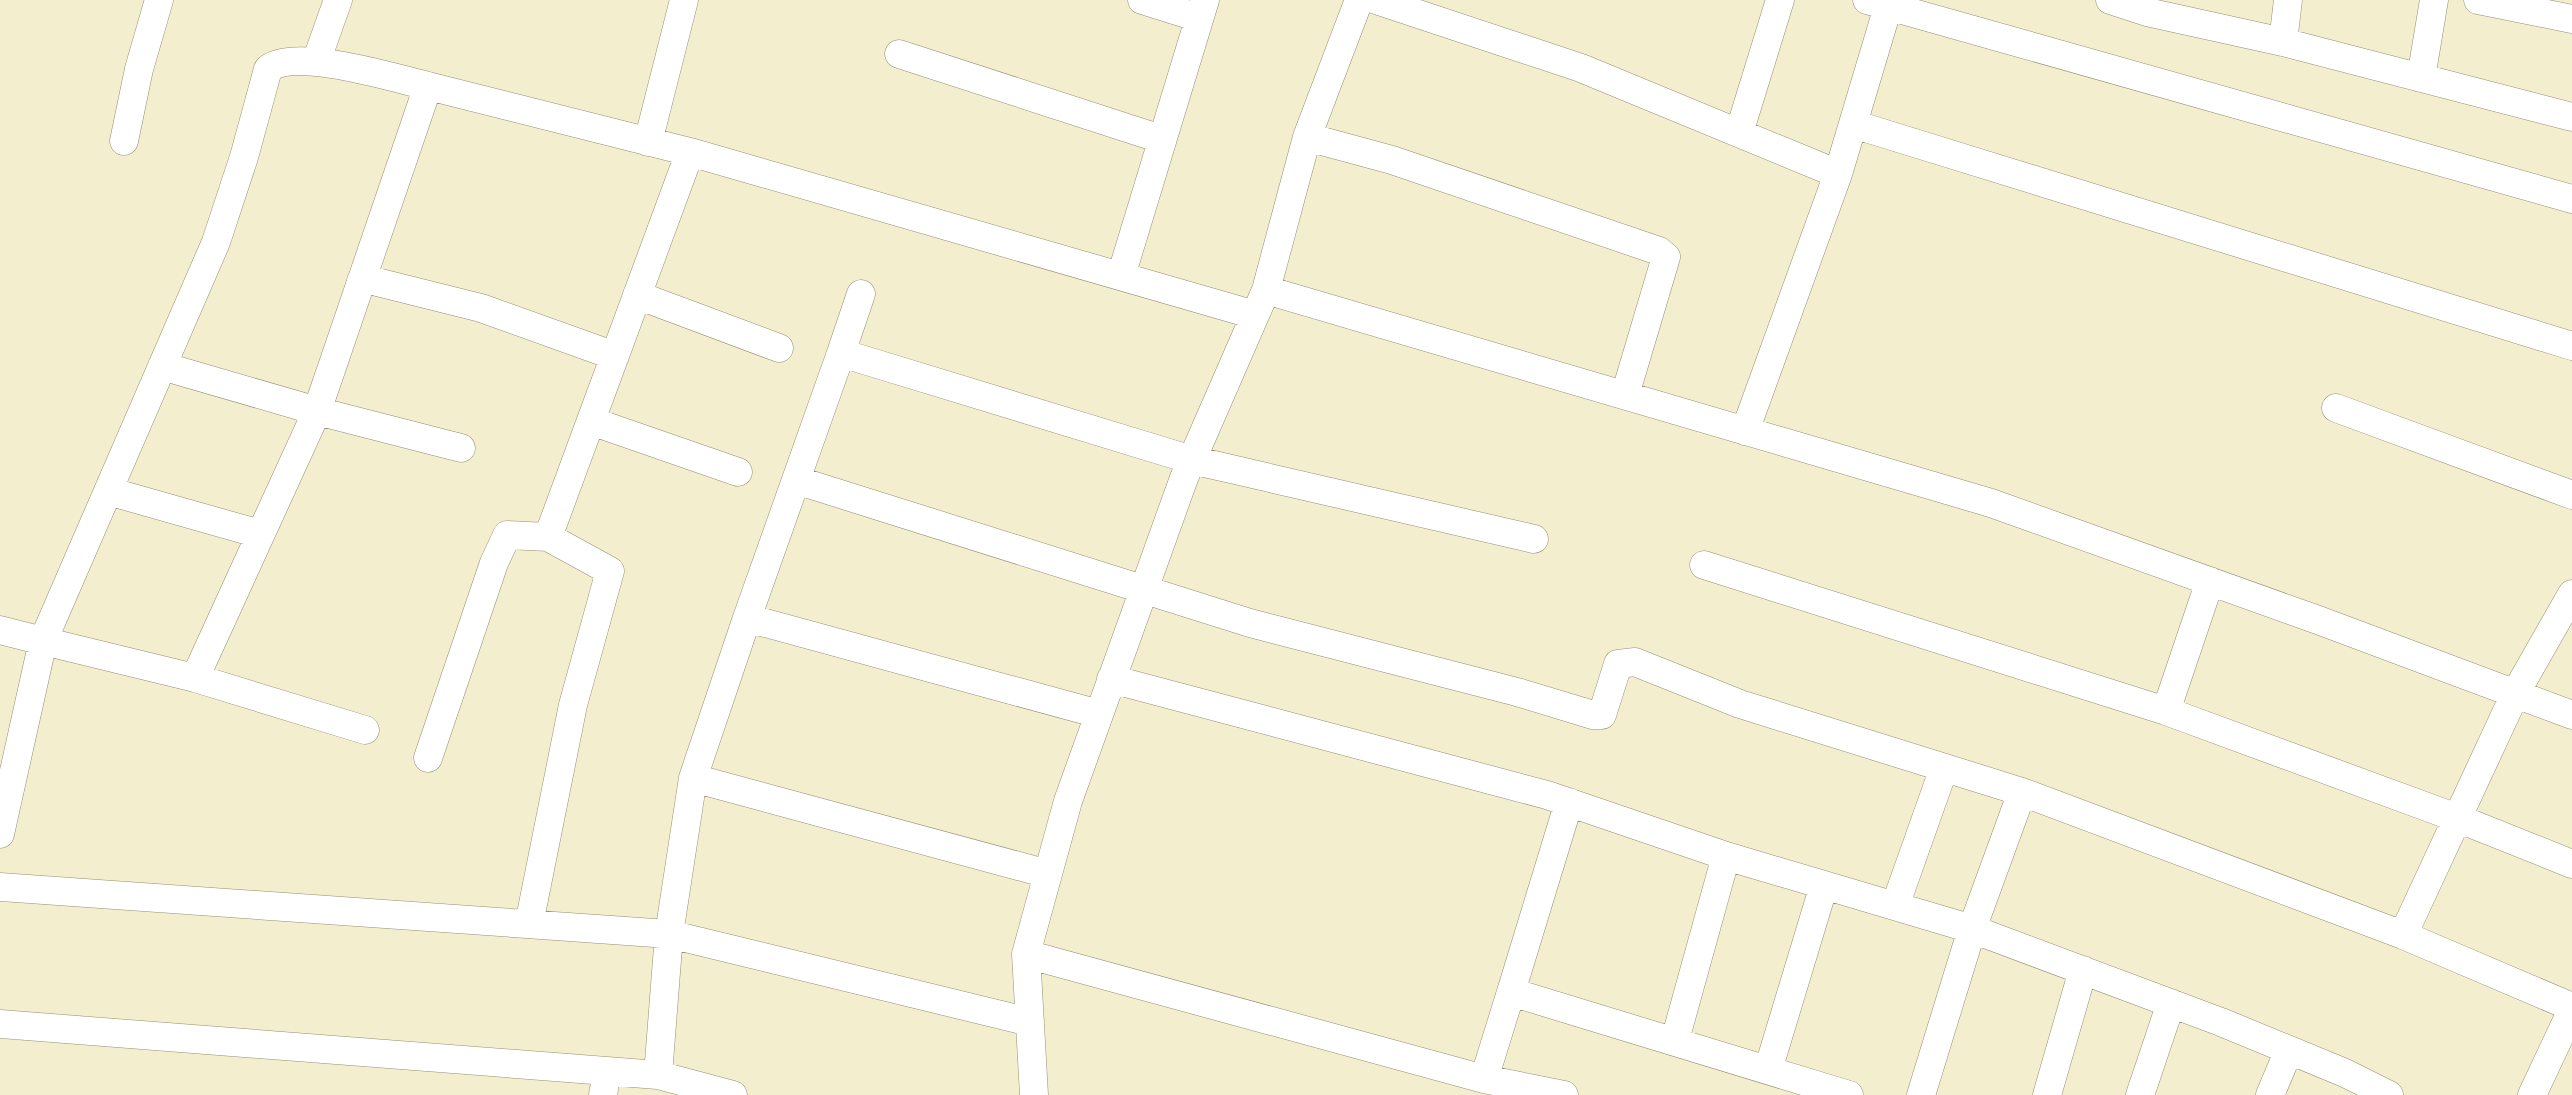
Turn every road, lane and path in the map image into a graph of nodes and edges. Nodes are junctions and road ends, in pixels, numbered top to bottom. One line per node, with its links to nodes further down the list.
1 (159, 0): 26 (street)
2 (338, 0): 18 (street)
3 (684, 0): 27 (street)
4 (1142, 0): 14 (street)
5 (1359, 0): 24 (street)
6 (1376, 0): 23 (street)
7 (1780, 0): 23 (street)
8 (2110, 0): 13 (street)
9 (2288, 0): 16 (street)
10 (2434, 0): 19 (street)
11 (2478, 0): 15 (street)
12 (1882, 2): 22 (street); 30 (street)
13 (2147, 6): 16 (street)
14 (1202, 9): 25 (street)
15 (2572, 19)
16 (2283, 42): 19 (street)
17 (899, 54): 25 (street)
18 (316, 62): 20 (street); 41 (street)
19 (2421, 78): 21 (street)
20 (428, 86): 27 (street); 32 (street)
21 (2572, 117)
22 (1853, 124): 29 (street); 37 (street)
23 (1739, 133): 29 (street)
24 (1307, 137): 33 (street); 42 (street)
25 (1161, 139): 31 (street)
26 (124, 141)
27 (648, 142): 28 (street)
28 (690, 152): 31 (street); 35 (street)
29 (1838, 174): 46 (street)
30 (2572, 199)
31 (1121, 276): 36 (street)
32 (361, 281): 40 (street); 44 (street)
33 (1266, 290): 36 (street); 42 (street)
34 (861, 294): 39 (street)
35 (637, 295): 38 (street); 40 (street)
36 (1255, 314): 48 (street)
37 (2572, 346)
38 (779, 348)
39 (842, 353): 48 (street); 50 (street)
40 (615, 356): 45 (street)
41 (162, 366): 44 (street); 51 (street)
42 (1625, 395): 46 (street)
43 (2336, 408): 52 (street)
44 (317, 411): 47 (street); 53 (street)
45 (591, 421): 49 (street); 54 (street)
46 (1745, 431): 57 (street)
47 (461, 448)
48 (1192, 460): 55 (street); 58 (street)
49 (738, 472)
50 (796, 480): 58 (street); 60 (street)
51 (108, 491): 53 (street); 62 (street)
52 (2572, 495)
53 (260, 534): 63 (street)
54 (548, 536): 70 (street); 83 (street)
55 (1534, 539)
56 (1704, 566): 66 (street)
57 (2210, 581): 65 (street); 66 (street)
58 (1146, 589): 64 (street); 71 (street)
59 (2572, 594): 65 (street)
60 (747, 618): 67 (street); 72 (street)
61 (0, 630): 62 (street)
62 (43, 641): 63 (street); 76 (street)
63 (195, 678): 69 (street)
64 (1111, 679): 67 (street); 74 (street)
65 (2514, 694): 68 (street); 75 (street)
66 (2166, 712): 75 (street)
67 (1099, 714): 79 (street)
68 (2572, 715)
69 (365, 730)
70 (428, 758)
71 (1944, 768): 73 (street); 82 (street)
72 (693, 778): 79 (street); 85 (street)
73 (2022, 792): 84 (street); 86 (street)
74 (1569, 802): 77 (street); 89 (street)
75 (2458, 818): 78 (street); 86 (street)
76 (1, 829)
77 (1726, 856): 80 (street); 94 (street)
78 (2572, 864)
79 (1048, 874): 87 (street)
80 (1824, 885): 82 (street); 96 (street)
81 (0, 887): 83 (street)
82 (1895, 906): 84 (street)
83 (529, 924): 85 (street)
84 (1972, 929): 88 (street); 104 (street)
85 (669, 934): 92 (street); 97 (street)
86 (2403, 935): 91 (street)
87 (1026, 954): 92 (street); 98 (street)
88 (2083, 970): 90 (street); 105 (street)
89 (1511, 992): 94 (street); 98 (street)
90 (2171, 1003): 95 (street); 106 (street)
91 (2572, 1008): 109 (street)
92 (1030, 1022): 101 (street)
93 (0, 1024): 99 (street)
94 (1674, 1040): 96 (street)
95 (2289, 1050): 107 (street); 108 (street)
96 (1768, 1070): 103 (street)
97 (658, 1075): 99 (street); 100 (street)
98 (1484, 1079): 102 (street)
99 (605, 1083)
100 (733, 1095)
101 (1034, 1095)
102 (1564, 1095)
103 (1848, 1095)
104 (1922, 1095)
105 (2047, 1095)
106 (2140, 1095)
107 (2270, 1095)
108 (2389, 1095)
109 (2532, 1095)

